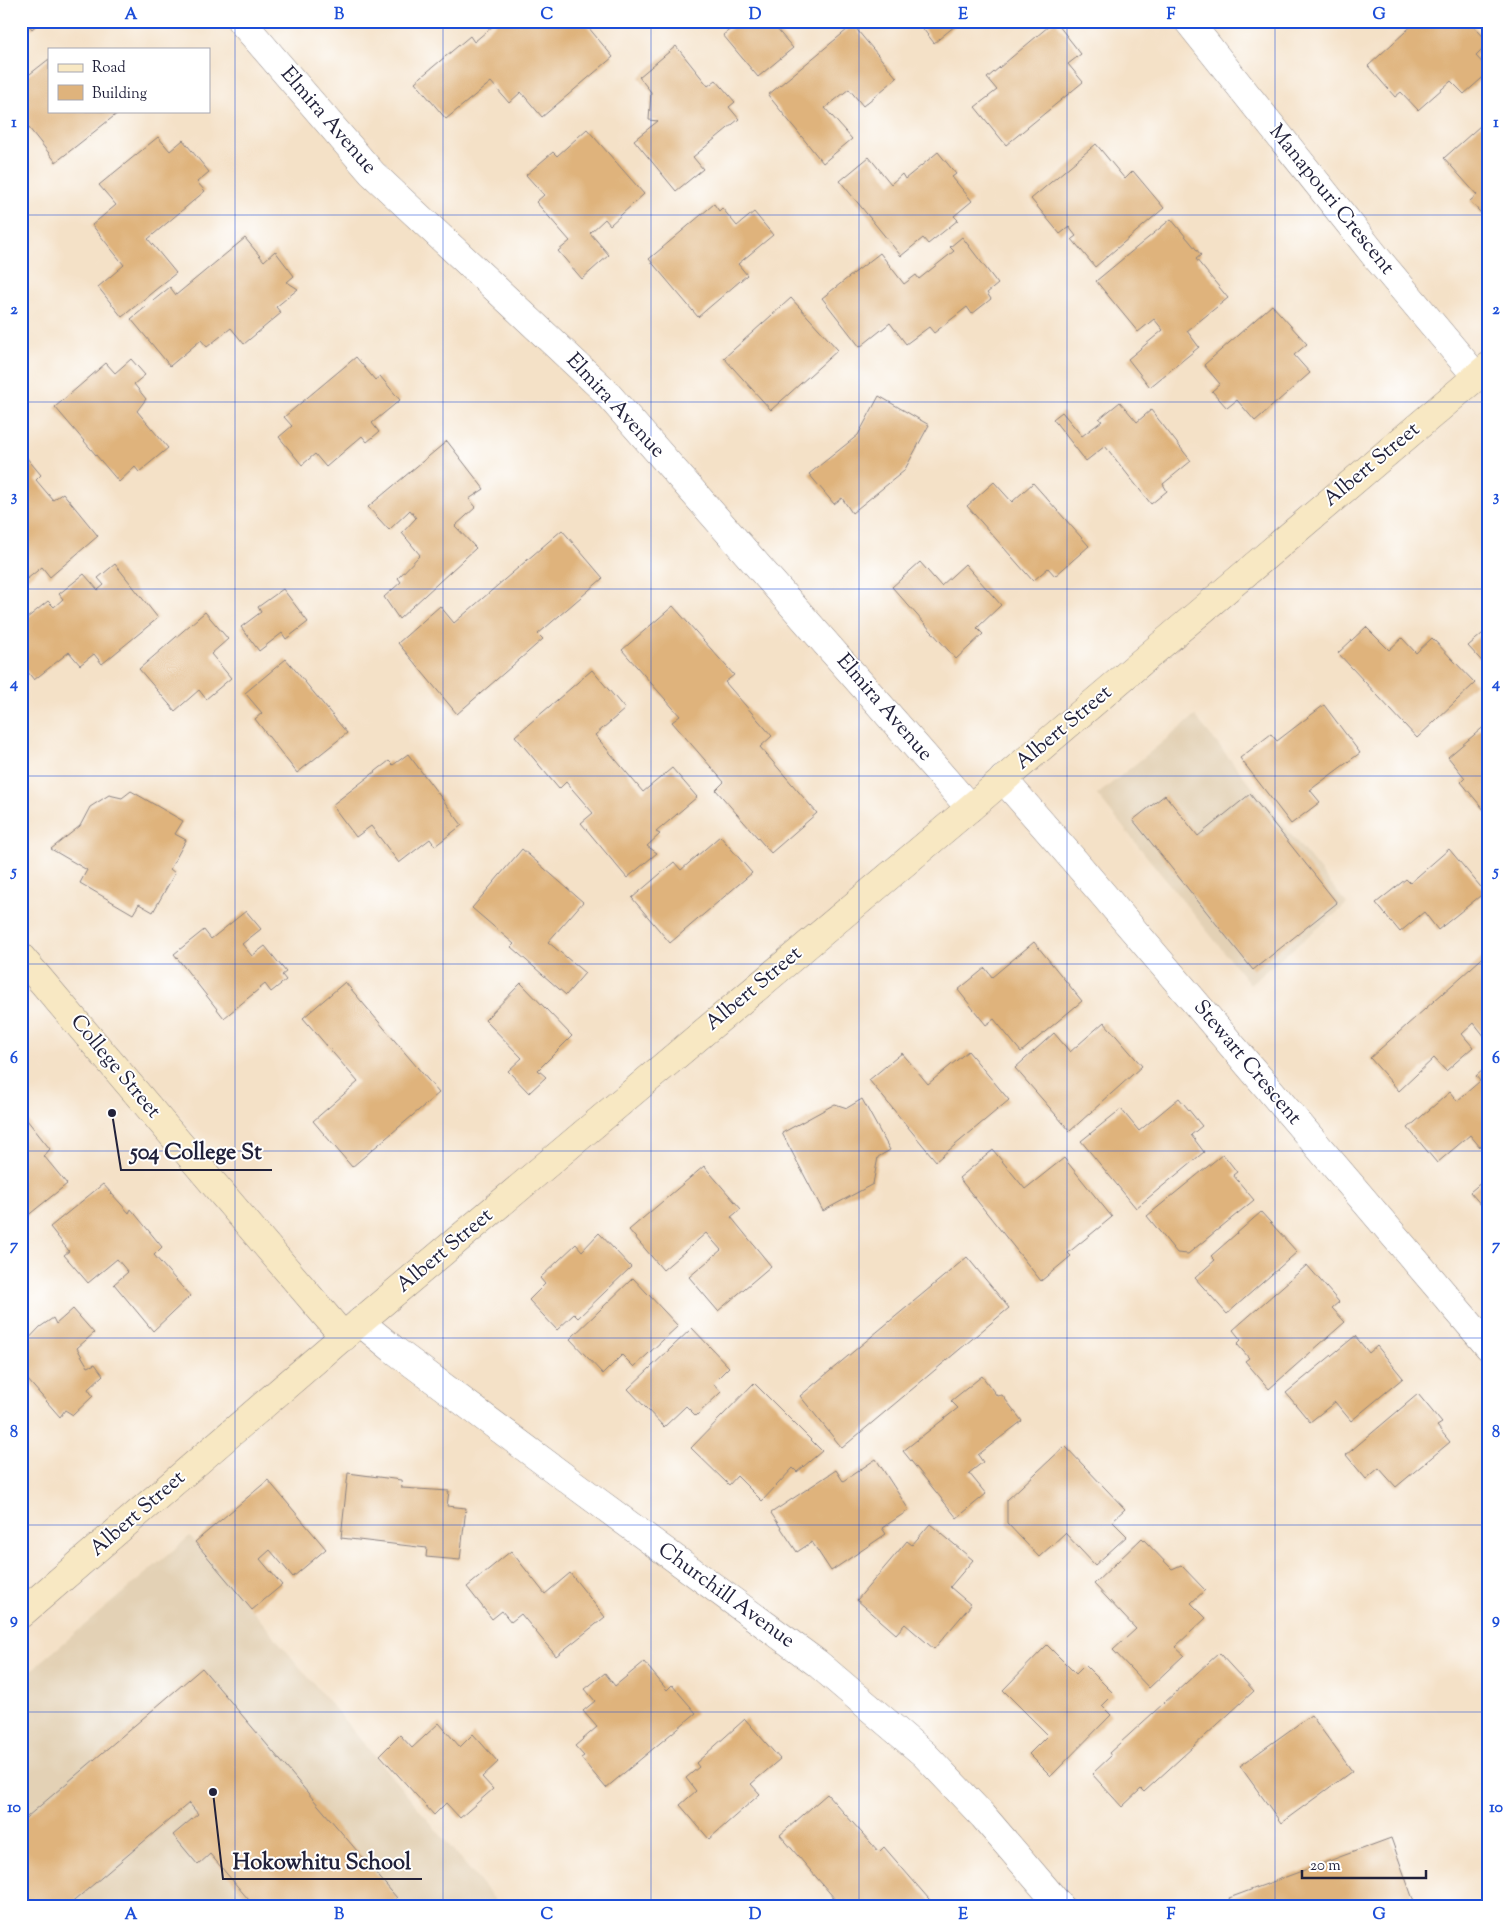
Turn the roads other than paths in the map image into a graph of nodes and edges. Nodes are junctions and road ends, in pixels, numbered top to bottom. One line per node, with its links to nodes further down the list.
1 (242, 21): 5 (street, Elmira Avenue)
2 (1188, 21): 3 (street, Manapouri Crescent)
3 (1483, 371): 4 (main road, Albert Street)
4 (1003, 779): 5 (main road, Albert Street); 8 (street, Stewart Crescent)
5 (970, 808): 7 (main road, Albert Street)
6 (21, 957): 7 (main road, College Street)
7 (352, 1329): 9 (main road, Albert Street); 10 (street, Churchill Avenue)
8 (1489, 1347)
9 (21, 1614)
10 (1060, 1906)

